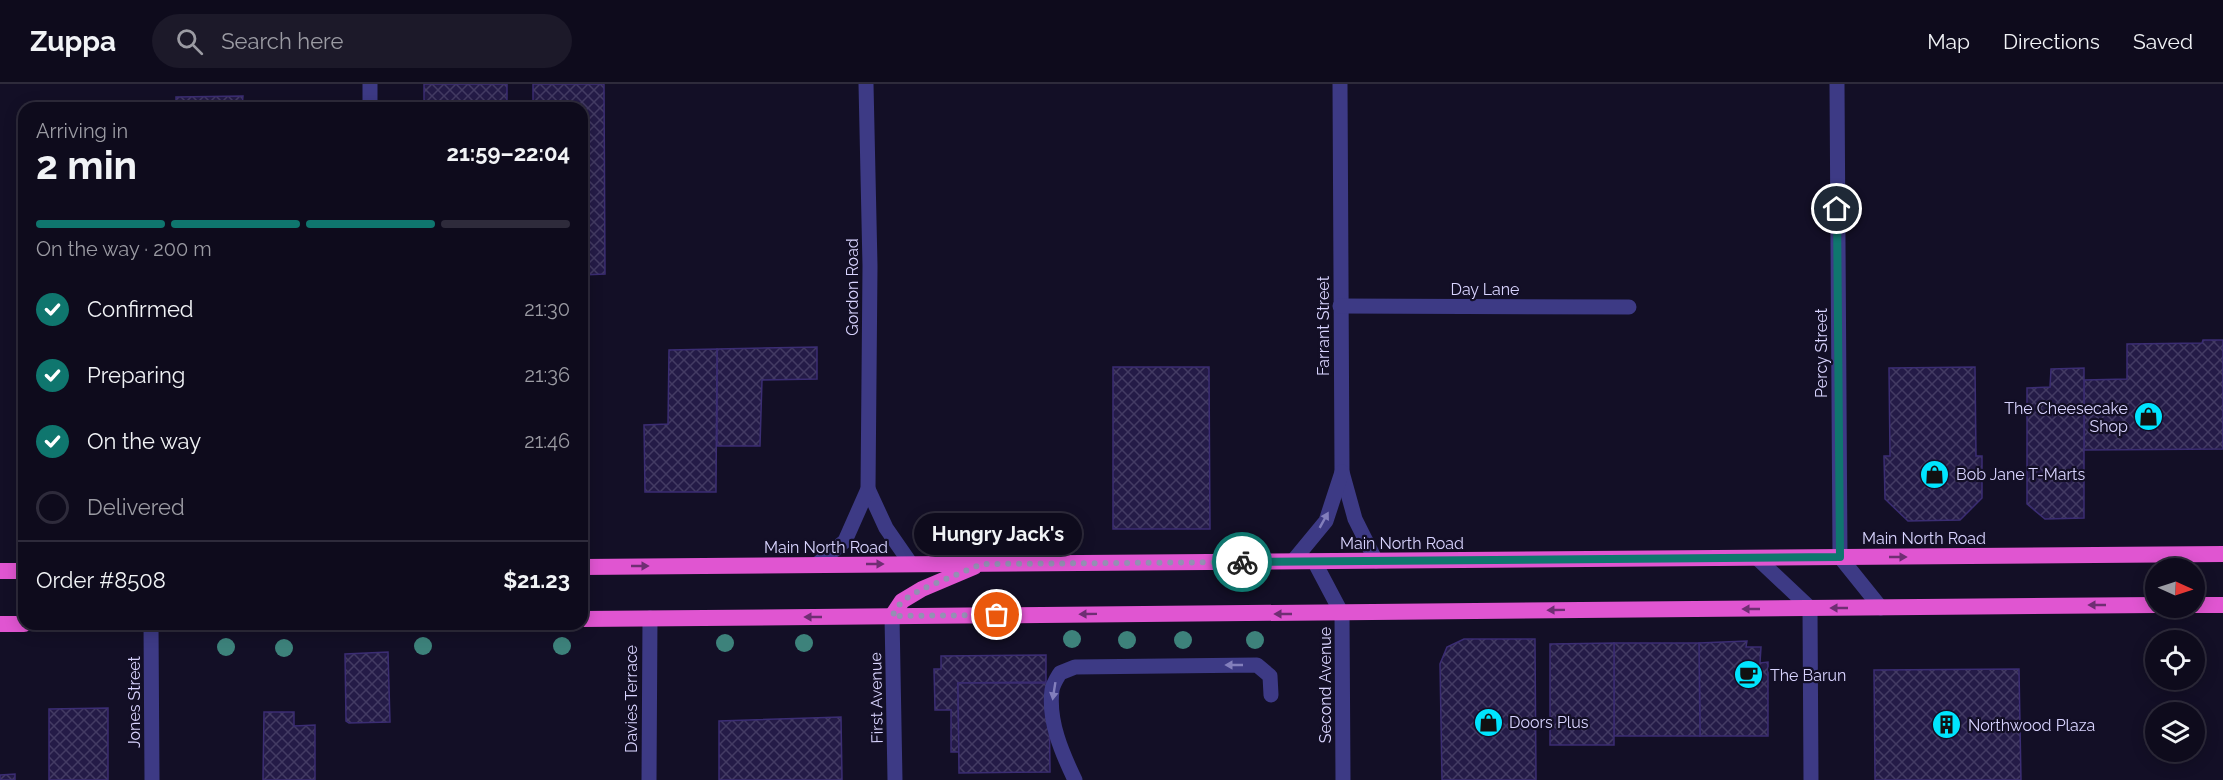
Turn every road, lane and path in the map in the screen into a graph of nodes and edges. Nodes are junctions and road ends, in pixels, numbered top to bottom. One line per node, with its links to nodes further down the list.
1 (370, 84): 5 (street)
2 (866, 84): 9 (street, Gordon Road)
3 (1340, 84): 6 (street, Farrant Street)
4 (1837, 84): 11 (street, Percy Street)
5 (370, 102)
6 (1340, 306): 7 (street, Day Lane); 8 (street, Farrant Street)
7 (1629, 307)
8 (1342, 471): 13 (street, one-way to 8); 15 (street, Farrant Street)
9 (868, 489): 16 (street, Gordon Road); 18 (street, Gordon Road)
10 (2223, 554): 11 (highway, Main North Road, one-way to 10)
11 (1840, 557): 12 (highway, Main North Road); 26 (street)
12 (1757, 558): 15 (highway, Main North Road); 25 (street)
13 (1293, 561): 14 (highway, Main North Road); 17 (highway, Main North Road)
14 (1314, 561): 15 (highway, Main North Road); 27 (street, Second Avenue)
15 (1376, 561)
16 (911, 564): 17 (highway, Main North Road); 18 (highway, Main North Road, one-way to 16)
17 (982, 564): 28 (highway)
18 (816, 565): 19 (highway, Main North Road, one-way to 18)
19 (588, 567)
20 (0, 571): 21 (highway)
21 (18, 571)
22 (2145, 605): 26 (highway, one-way to 26)
23 (2205, 605): 24 (highway)
24 (2223, 605)
25 (1810, 608): 26 (highway, one-way to 25); 27 (highway, one-way to 27); 40 (street)
26 (1881, 608)
27 (1342, 614): 28 (highway, one-way to 28); 39 (street, Second Avenue)
28 (892, 616): 29 (highway, one-way to 29); 37 (street, First Avenue)
29 (650, 618): 30 (highway); 36 (street, Davies Terrace)
30 (588, 619)
31 (0, 624): 32 (highway)
32 (18, 624)
33 (151, 630): 35 (street, Jones Street)
34 (1271, 695): 38 (street, one-way to 38)
35 (152, 780)
36 (649, 780)
37 (895, 780)
38 (1075, 780)
39 (1343, 780)
40 (1811, 780)

